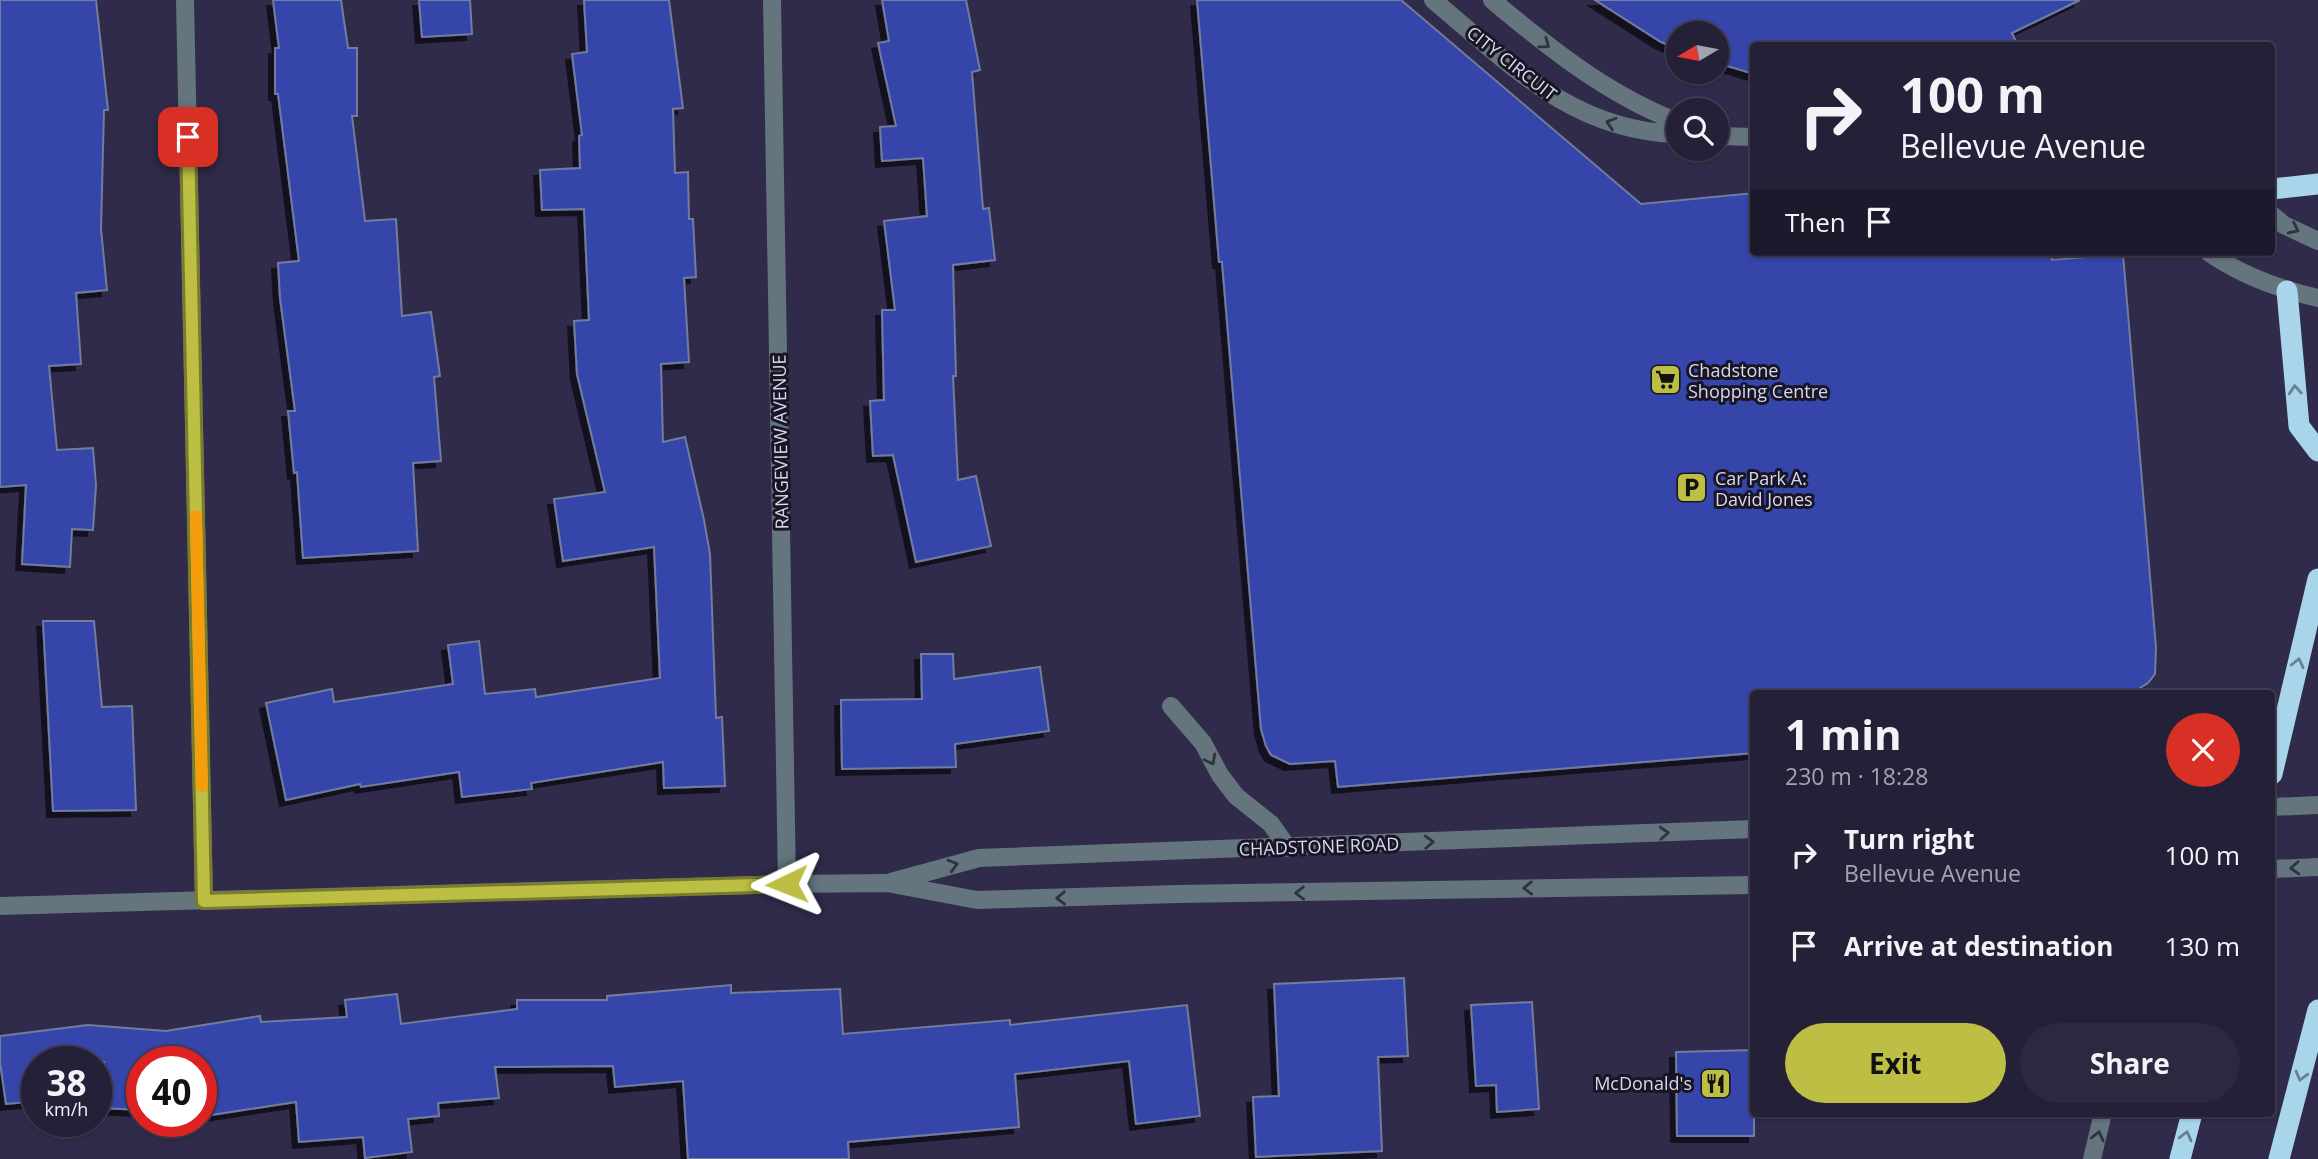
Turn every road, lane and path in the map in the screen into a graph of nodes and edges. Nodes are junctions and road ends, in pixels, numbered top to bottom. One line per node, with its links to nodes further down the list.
1 (185, 0): 29 (street)
2 (772, 0): 27 (street, RANGEVIEW AVENUE)
3 (1433, 0): 6 (street, CITY CIRCUIT, one-way to 3)
4 (1492, 0): 5 (street, CITY CIRCUIT, one-way to 5)
5 (1666, 117)
6 (1666, 133)
7 (1729, 135): 8 (street)
8 (1750, 137)
9 (2318, 184): 10 (highway)
10 (2275, 189)
11 (2275, 218): 12 (street, one-way to 12)
12 (2318, 241)
13 (2215, 256): 14 (street)
14 (2287, 291): 15 (street); 16 (highway, one-way to 14)
15 (2318, 298)
16 (2318, 451)
17 (2318, 579): 19 (highway, one-way to 17)
18 (1171, 706): 23 (street, one-way to 23)
19 (2277, 731)
20 (2318, 805): 21 (street)
21 (2275, 807)
22 (1750, 829): 23 (street, CHADSTONE ROAD, one-way to 22)
23 (1288, 848): 26 (street, CHADSTONE ROAD, one-way to 23)
24 (2318, 867): 25 (street, one-way to 25)
25 (2275, 869)
26 (887, 883): 27 (street, CHADSTONE ROAD); 28 (street, CHADSTONE ROAD, one-way to 26)
27 (787, 884): 29 (street, CHADSTONE ROAD)
28 (1750, 885)
29 (204, 901): 30 (street, CHADSTONE ROAD)
30 (0, 906)
31 (2318, 1010): 36 (highway, one-way to 36)
32 (2102, 1117): 34 (street, one-way to 32)
33 (2191, 1117): 35 (highway, one-way to 33)
34 (2092, 1159)
35 (2180, 1159)
36 (2279, 1159)

